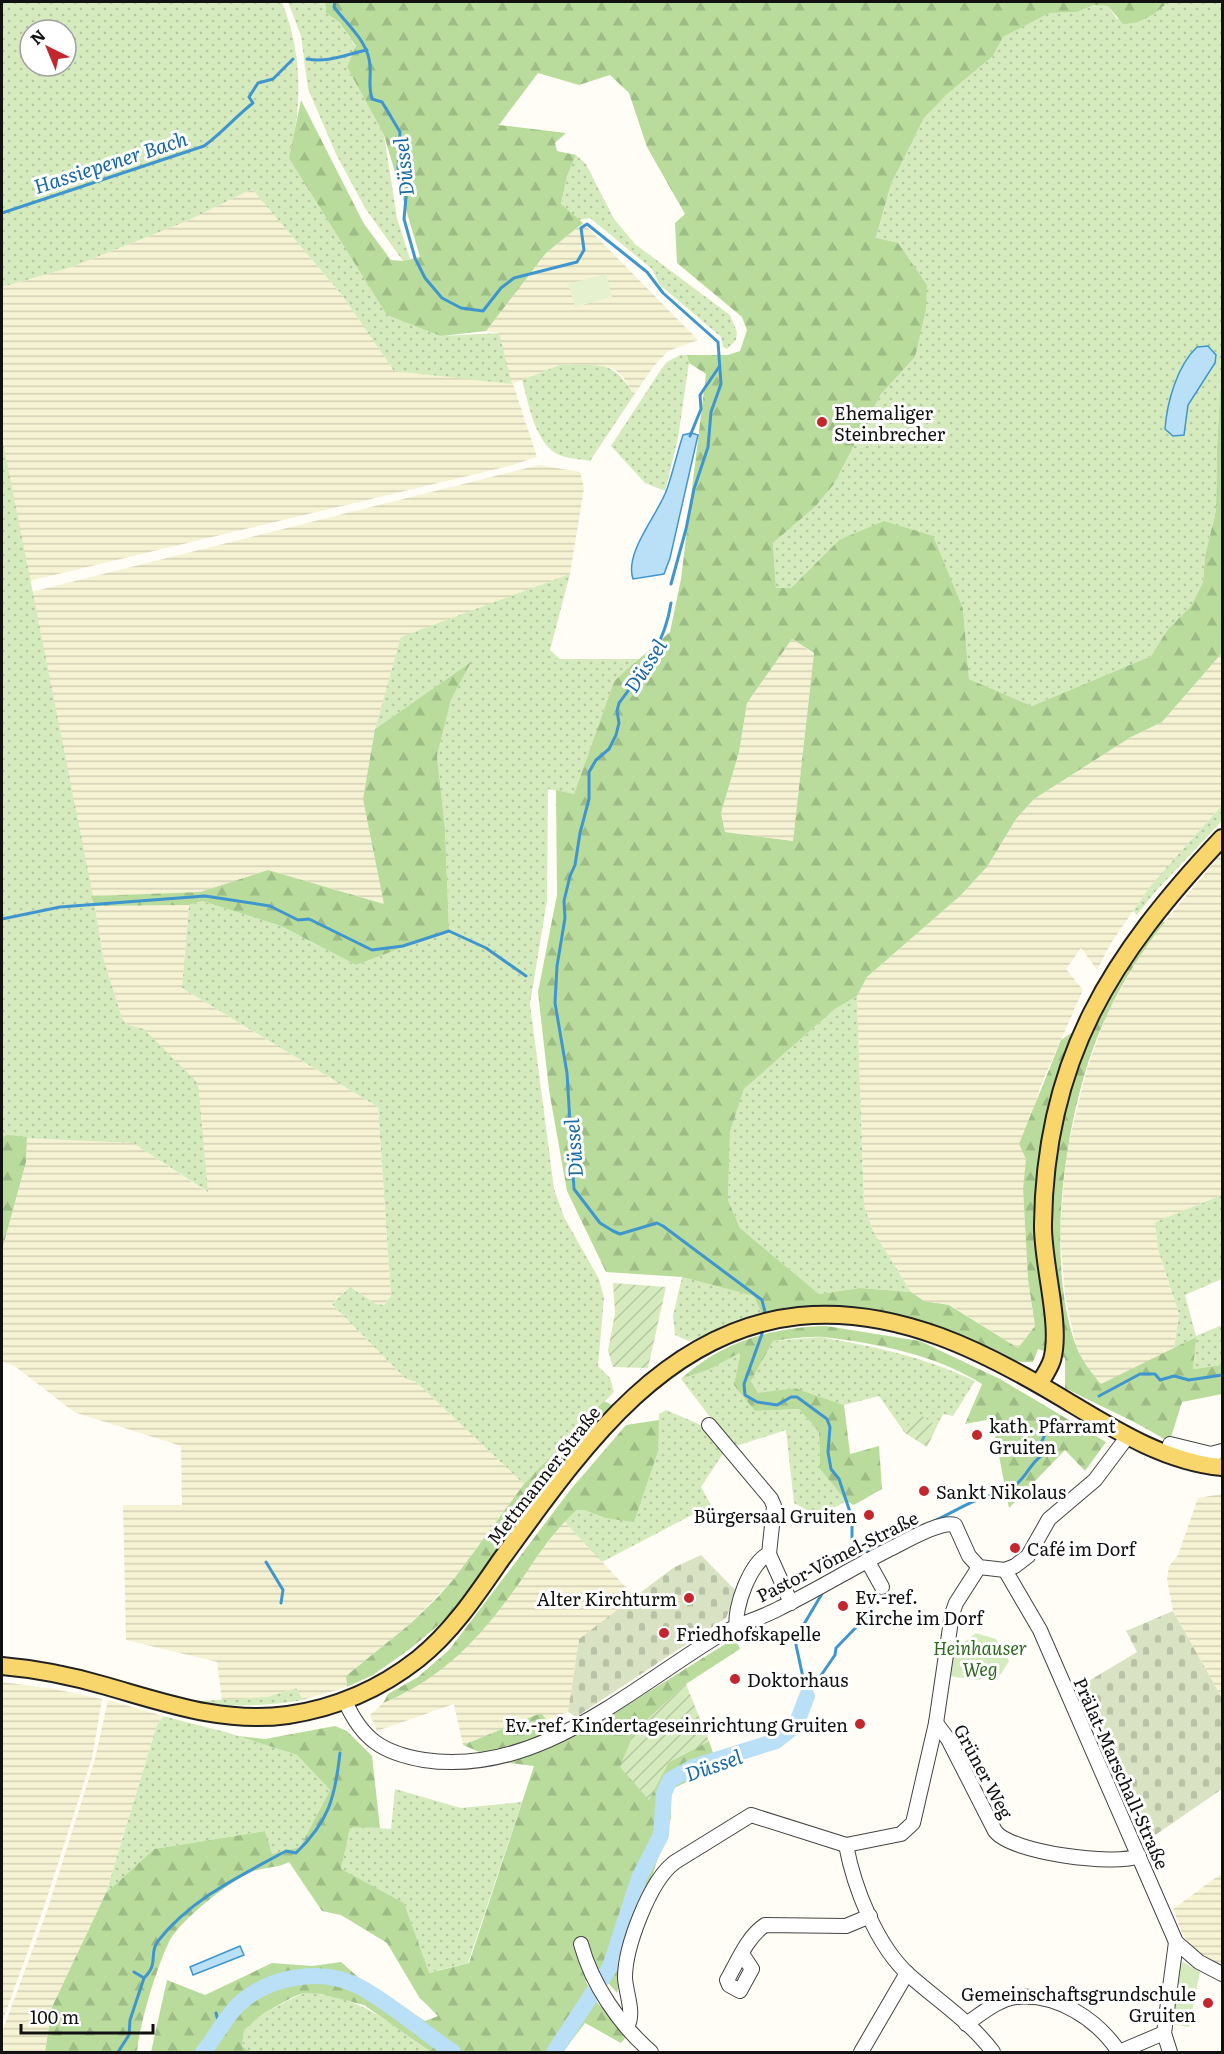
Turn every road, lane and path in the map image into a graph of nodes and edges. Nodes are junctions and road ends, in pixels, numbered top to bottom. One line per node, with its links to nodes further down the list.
1 (1222, 838): 2 (main road)
2 (1039, 1384): 4 (main road, Mettmanner Straße); 16 (main road, Mettmanner Straße)
3 (709, 1425): 8 (street)
4 (1128, 1436): 7 (main road); 11 (street)
5 (1170, 1444): 6 (street)
6 (1222, 1451)
7 (1222, 1467)
8 (769, 1554): 13 (street); 14 (street)
9 (867, 1560): 10 (street, Pastor-Vömel-Straße); 12 (street); 13 (street, Pastor-Vömel-Straße)
10 (979, 1567): 11 (street); 17 (street)
11 (1005, 1570): 19 (street, Prälat-Marschall-Straße)
12 (882, 1587)
13 (791, 1603): 14 (street, Pastor-Vömel-Straße)
14 (737, 1627): 16 (street)
15 (2, 1666): 16 (main road, Mettmanner Straße)
16 (345, 1701)
17 (936, 1723): 18 (street); 19 (street, Grüner Weg)
18 (846, 1845): 20 (street); 27 (street)
19 (1139, 1856): 21 (street, Prälat-Marschall-Straße)
20 (870, 1916): 23 (street); 24 (street)
21 (1176, 1942): 25 (street, Prälat-Marschall-Straße); 28 (street)
22 (581, 1944): 27 (street)
23 (742, 1954)
24 (907, 1973): 26 (street); 29 (street)
25 (1222, 1974)
26 (966, 2024): 31 (street); 32 (street)
27 (627, 2027): 30 (street)
28 (1164, 2032): 32 (street); 33 (street)
29 (865, 2050)
30 (651, 2052)
31 (993, 2052)
32 (1119, 2052)
33 (1170, 2052)

